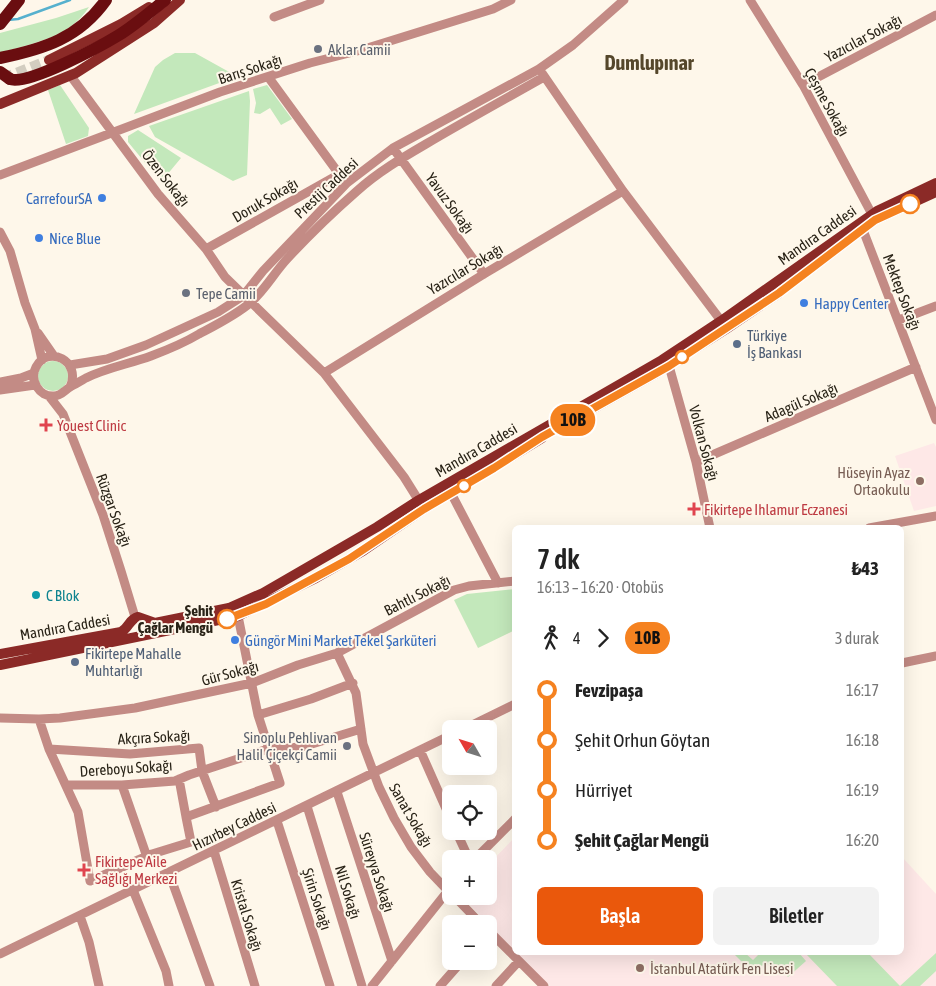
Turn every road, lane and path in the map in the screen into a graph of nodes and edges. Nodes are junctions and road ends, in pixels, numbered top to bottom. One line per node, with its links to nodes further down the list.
1 (19, 0): 12 (highway)
2 (106, 0): 13 (highway)
3 (160, 0): 14 (main road)
4 (165, 0): 16 (highway)
5 (180, 0): 17 (main road)
6 (320, 0): 11 (street)
7 (511, 0): 18 (street, Barış Sokağı)
8 (624, 0): 15 (street, Prestij Caddesi)
9 (750, 0): 19 (street, Çeşme Sokağı)
10 (936, 15): 19 (street, Yazıcılar Sokağı)
11 (274, 17)
12 (0, 24)
13 (0, 58)
14 (49, 60)
15 (542, 73): 22 (street, Prestij Caddesi); 23 (street, Prestij Caddesi); 28 (street)
16 (5, 75)
17 (70, 75): 20 (main road); 21 (street, Özen Sokağı)
18 (269, 78): 21 (street, Barış Sokağı); 25 (street)
19 (804, 85): 30 (street, Çeşme Sokağı)
20 (0, 104)
21 (113, 132): 24 (street, Barış Sokağı); 33 (street, Özen Sokağı)
22 (393, 148): 23 (street, Yavuz Sokağı); 26 (street, Prestij Caddesi)
23 (401, 159): 34 (street, Yavuz Sokağı); 36 (street, Prestij Caddesi)
24 (0, 175)
25 (338, 175): 26 (street); 33 (street, Doruk Sokağı)
26 (347, 182): 35 (street, Prestij Caddesi)
27 (936, 182): 30 (main road, Mandıra Caddesi)
28 (623, 190): 34 (street, Yazıcılar Sokağı); 39 (street)
29 (936, 192): 30 (main road, Mandıra Caddesi)
30 (874, 218): 31 (main road, Mandıra Caddesi); 39 (main road, Mandıra Caddesi)
31 (864, 230): 38 (street, Mektep Sokağı); 39 (main road, Mandıra Caddesi)
32 (0, 232): 40 (street)
33 (206, 249): 35 (street, Özen Sokağı)
34 (484, 274): 47 (street, Yazıcılar Sokağı)
35 (243, 296): 36 (street, Özen Sokağı); 43 (street, Prestij Caddesi)
36 (250, 303): 47 (street, Özen Sokağı); 50 (street, Prestij Caddesi)
37 (936, 306): 38 (street)
38 (899, 320): 45 (street, Mektep Sokağı)
39 (723, 325): 44 (main road, Mandıra Caddesi); 58 (main road, Mandıra Caddesi)
40 (35, 329): 41 (street); 42 (street)
41 (54, 356): 42 (street); 43 (street)
42 (42, 360): 46 (street)
43 (70, 365): 50 (street)
44 (669, 366): 56 (street, Volkan Sokağı); 57 (main road, Mandıra Caddesi)
45 (916, 367): 55 (street, Mektep Sokağı); 56 (street, Adagül Sokağı)
46 (34, 373): 48 (street); 49 (street)
47 (324, 373): 58 (street, Özen Sokağı)
48 (0, 382)
49 (35, 385): 51 (street); 53 (street)
50 (70, 387): 52 (street, Prestij Caddesi)
51 (0, 390)
52 (61, 395): 53 (street); 54 (street)
53 (49, 396): 54 (street)
54 (63, 414): 66 (street, Rüzgar Sokağı)
55 (936, 419)
56 (696, 462): 60 (street, Volkan Sokağı)
57 (451, 493): 58 (main road, Mandıra Caddesi); 63 (street)
58 (421, 504): 64 (main road, Mandıra Caddesi); 65 (main road, Mandıra Caddesi)
59 (936, 516): 61 (street)
60 (709, 525)
61 (886, 525)
62 (512, 581): 63 (street, Bahtlı Sokağı)
63 (498, 583): 68 (street, Bahtlı Sokağı)
64 (238, 616): 67 (main road, Mandıra Caddesi); 74 (street)
65 (146, 620): 66 (main road, Mandıra Caddesi); 67 (main road)
66 (132, 621): 67 (main road); 69 (main road, Mandıra Caddesi)
67 (142, 636): 72 (main road, Mandıra Caddesi)
68 (337, 653): 73 (street); 74 (street, Gür Sokağı)
69 (0, 654)
70 (936, 656): 71 (street)
71 (904, 664)
72 (0, 665)
73 (353, 683): 76 (street); 80 (street)
74 (252, 684): 76 (street); 78 (street, Gür Sokağı)
75 (512, 705): 79 (street)
76 (258, 715): 83 (street)
77 (0, 718): 78 (street, Gür Sokağı)
78 (39, 720): 82 (street)
79 (482, 720)
80 (361, 729): 83 (street, Dereboyu Sokağı); 86 (street)
81 (442, 739): 84 (street, Hızırbey Caddesi)
82 (49, 749): 85 (street, Akçıra Sokağı); 88 (street)
83 (268, 749): 85 (street, Dereboyu Sokağı); 93 (street)
84 (420, 750): 86 (street, Hızırbey Caddesi); 91 (street)
85 (202, 770): 87 (street, Dereboyu Sokağı); 93 (street, Akçıra Sokağı)
86 (374, 774): 90 (street, Hızırbey Caddesi); 101 (street, Sanat Sokağı)
87 (179, 779): 89 (street, Dereboyu Sokağı); 94 (street)
88 (66, 785): 89 (street, Dereboyu Sokağı); 99 (street)
89 (122, 785): 99 (street)
90 (337, 792): 92 (street, Hızırbey Caddesi); 111 (street, Süreyya Sokağı)
91 (442, 800)
92 (307, 806): 95 (street, Hızırbey Caddesi); 119 (street, Nil Sokağı)
93 (216, 807): 94 (street)
94 (186, 816): 99 (street)
95 (277, 821): 98 (street, Hızırbey Caddesi); 118 (street, Şirin Sokağı)
96 (512, 822): 97 (street)
97 (484, 850)
98 (214, 851): 100 (street, Hızırbey Caddesi); 117 (street, Kristal Sokağı)
99 (147, 857)
100 (169, 873): 102 (street, Hızırbey Caddesi); 116 (street)
101 (442, 883)
102 (133, 890): 106 (street, Hızırbey Caddesi); 115 (street)
103 (442, 903): 111 (street)
104 (463, 905): 105 (street, Sanat Sokağı)
105 (473, 915)
106 (80, 916): 108 (street, Hızırbey Caddesi); 114 (street)
107 (497, 939): 109 (street)
108 (0, 954)
109 (512, 954)
110 (513, 955): 112 (street)
111 (392, 961): 120 (street)
112 (519, 961): 122 (street); 123 (street)
113 (454, 970): 121 (street)
114 (99, 986)
115 (169, 986)
116 (210, 986)
117 (255, 986)
118 (330, 986)
119 (362, 986)
120 (372, 986)
121 (440, 986)
122 (496, 986)
123 (544, 986)

